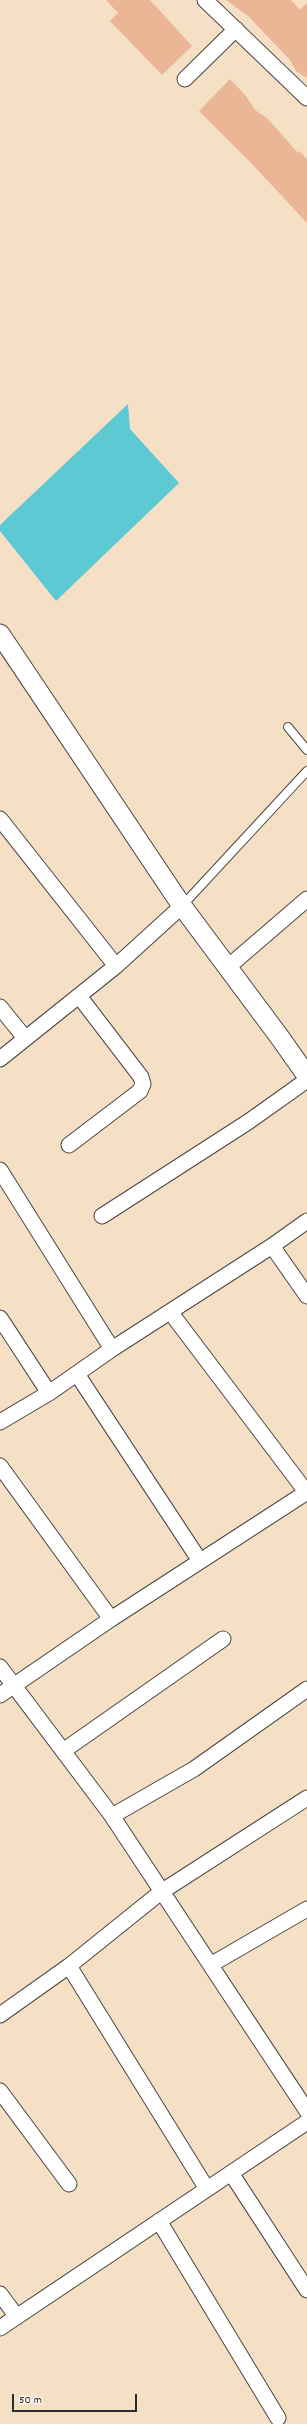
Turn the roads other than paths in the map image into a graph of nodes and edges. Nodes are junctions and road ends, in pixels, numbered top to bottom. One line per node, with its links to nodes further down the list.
1 (205, 0): 2 (street)
2 (236, 29): 3 (street); 4 (street)
3 (184, 79)
4 (307, 98)
5 (0, 634): 11 (street)
6 (288, 727): 7 (lane)
7 (307, 750)
8 (307, 771): 11 (lane)
9 (0, 820): 12 (street)
10 (307, 899): 13 (street)
11 (182, 906): 12 (street); 13 (street)
12 (116, 966): 14 (street)
13 (228, 967): 18 (street)
14 (79, 996): 16 (street); 20 (street)
15 (0, 1007): 16 (street)
16 (25, 1038): 17 (street)
17 (0, 1059)
18 (307, 1076)
19 (307, 1080): 22 (street)
20 (69, 1145)
21 (0, 1170): 28 (street)
22 (102, 1216)
23 (307, 1221): 24 (street)
24 (272, 1246): 25 (street); 26 (street)
25 (307, 1296)
26 (171, 1312): 28 (street); 33 (street)
27 (0, 1318): 30 (street)
28 (112, 1349): 29 (street)
29 (77, 1374): 30 (street); 34 (street)
30 (48, 1393): 31 (street)
31 (0, 1422)
32 (0, 1466): 35 (street)
33 (307, 1492): 34 (street)
34 (200, 1561): 35 (street)
35 (111, 1619): 38 (street)
36 (223, 1639): 41 (street)
37 (0, 1668): 38 (street)
38 (13, 1685): 40 (street); 41 (street)
39 (307, 1689): 43 (street)
40 (0, 1695)
41 (63, 1751): 43 (street)
42 (307, 1798): 44 (street)
43 (112, 1816): 44 (street)
44 (161, 1892): 46 (street); 47 (street)
45 (306, 1910): 46 (street)
46 (212, 1964): 50 (street)
47 (69, 1966): 48 (street); 54 (street)
48 (0, 2015)
49 (0, 2091): 53 (street)
50 (307, 2112)
51 (307, 2122): 52 (street)
52 (231, 2173): 54 (street); 56 (street)
53 (69, 2184)
54 (207, 2190): 55 (street)
55 (159, 2221): 58 (street); 60 (street)
56 (307, 2290)
57 (0, 2294): 58 (street)
58 (17, 2317): 59 (street)
59 (0, 2328)
60 (278, 2418)

